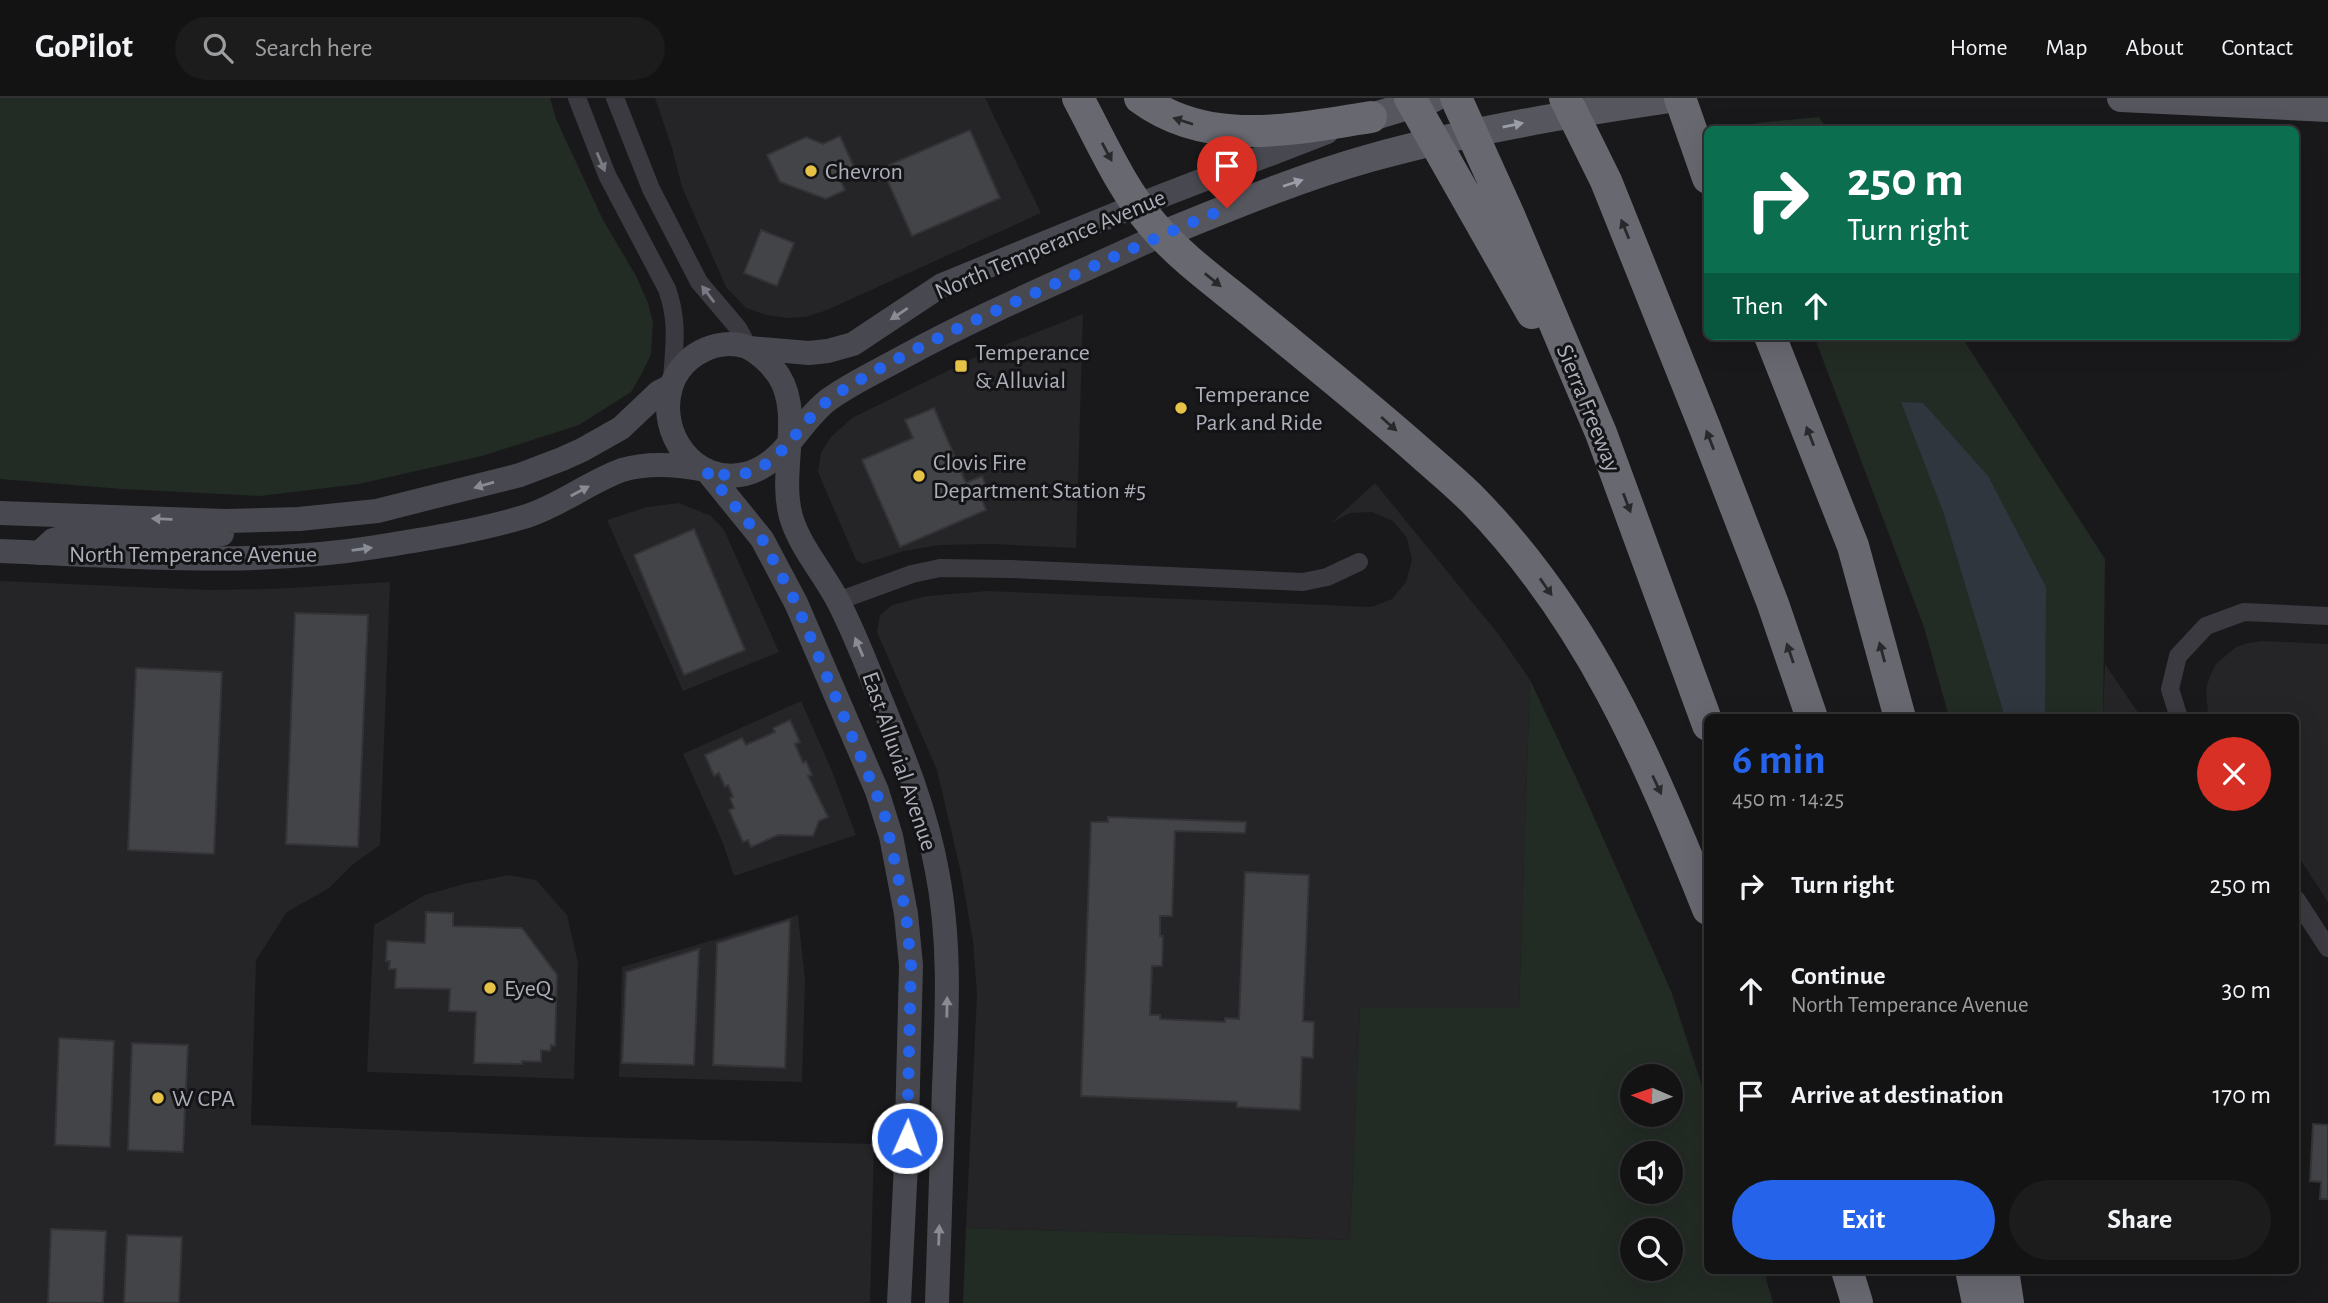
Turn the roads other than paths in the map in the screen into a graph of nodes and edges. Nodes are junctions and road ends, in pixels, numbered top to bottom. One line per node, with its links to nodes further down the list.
1 (577, 98): 19 (street, one-way to 19)
2 (615, 98): 18 (street, one-way to 2)
3 (1078, 98): 14 (highway, one-way to 14)
4 (1140, 98): 12 (highway, one-way to 4)
5 (1410, 98): 15 (highway)
6 (1434, 98): 12 (main road, North Temperance Avenue)
7 (1456, 98): 15 (highway)
8 (1565, 98): 30 (highway, one-way to 8)
9 (1679, 98): 13 (highway); 16 (main road, North Temperance Avenue, one-way to 9)
10 (2121, 98): 11 (main road)
11 (2328, 108)
12 (1371, 117): 14 (main road, North Temperance Avenue)
13 (1704, 167)
14 (1138, 205): 16 (highway); 18 (main road, North Temperance Avenue, one-way to 18)
15 (1493, 216): 29 (highway, Sierra Freeway, one-way to 29)
16 (1161, 235): 20 (main road, North Temperance Avenue); 33 (highway, one-way to 33)
17 (1772, 340): 31 (highway, one-way to 17)
18 (749, 348): 19 (main road); 20 (main road)
19 (671, 386): 21 (main road); 23 (main road, North Temperance Avenue, one-way to 23)
20 (788, 446): 21 (main road); 27 (main road, East Alluvial Avenue)
21 (706, 471): 25 (main road, North Temperance Avenue, one-way to 21); 40 (main road, East Alluvial Avenue)
22 (0, 513): 23 (main road, North Temperance Avenue, one-way to 22)
23 (281, 520): 25 (main road)
24 (0, 551): 25 (main road, North Temperance Avenue)
25 (39, 553)
26 (1359, 562): 27 (street)
27 (838, 601): 41 (main road, East Alluvial Avenue, one-way to 27)
28 (2328, 615): 32 (street)
29 (1704, 714)
30 (1811, 714)
31 (1899, 714)
32 (2178, 714)
33 (1704, 899)
34 (2299, 904): 35 (street)
35 (2328, 948)
36 (1848, 1274): 42 (highway)
37 (1871, 1274): 43 (highway)
38 (1972, 1274): 44 (highway)
39 (2004, 1274): 45 (highway)
40 (899, 1303)
41 (936, 1303)
42 (1857, 1303)
43 (1878, 1303)
44 (1978, 1303)
45 (2008, 1303)

